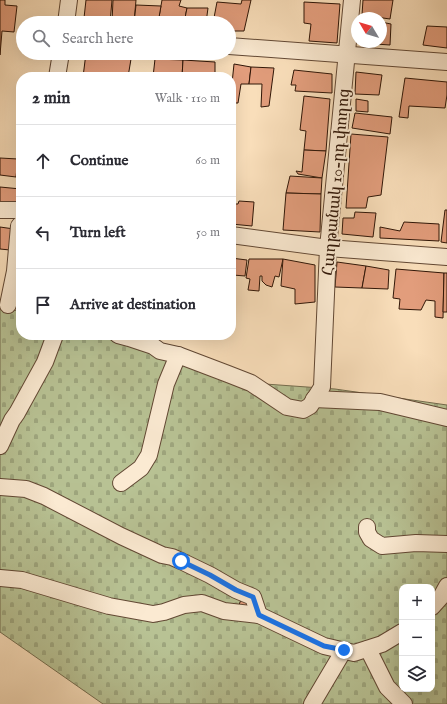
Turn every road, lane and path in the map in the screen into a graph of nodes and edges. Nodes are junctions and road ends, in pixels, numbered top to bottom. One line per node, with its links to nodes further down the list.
1 (69, 0): 3 (street)
2 (352, 0): 5 (street, Հաղթանակ 10-րդ փողոց)
3 (67, 16)
4 (236, 47): 5 (street)
5 (346, 55): 7 (street); 12 (street, Հաղթանակ 10-րդ փողոց)
6 (60, 60): 8 (street)
7 (447, 62)
8 (58, 72)
9 (0, 210): 10 (street)
10 (16, 210)
11 (236, 236): 12 (street)
12 (328, 248): 13 (street); 19 (street, Հաղթանակ 10-րդ փողոց)
13 (447, 258)
14 (16, 260): 15 (street)
15 (10, 306)
16 (53, 340): 21 (street)
17 (135, 340): 18 (street)
18 (178, 355): 19 (street); 22 (street)
19 (314, 399): 20 (street)
20 (447, 418)
21 (0, 446)
22 (121, 483)
23 (0, 487): 29 (street)
24 (367, 527): 25 (street)
25 (447, 544)
26 (0, 578): 29 (street)
27 (447, 586): 28 (street)
28 (435, 604)
29 (259, 615): 32 (street)
30 (399, 634): 31 (street)
31 (368, 649): 32 (street); 34 (street)
32 (344, 650): 33 (street)
33 (312, 704)
34 (404, 704)

